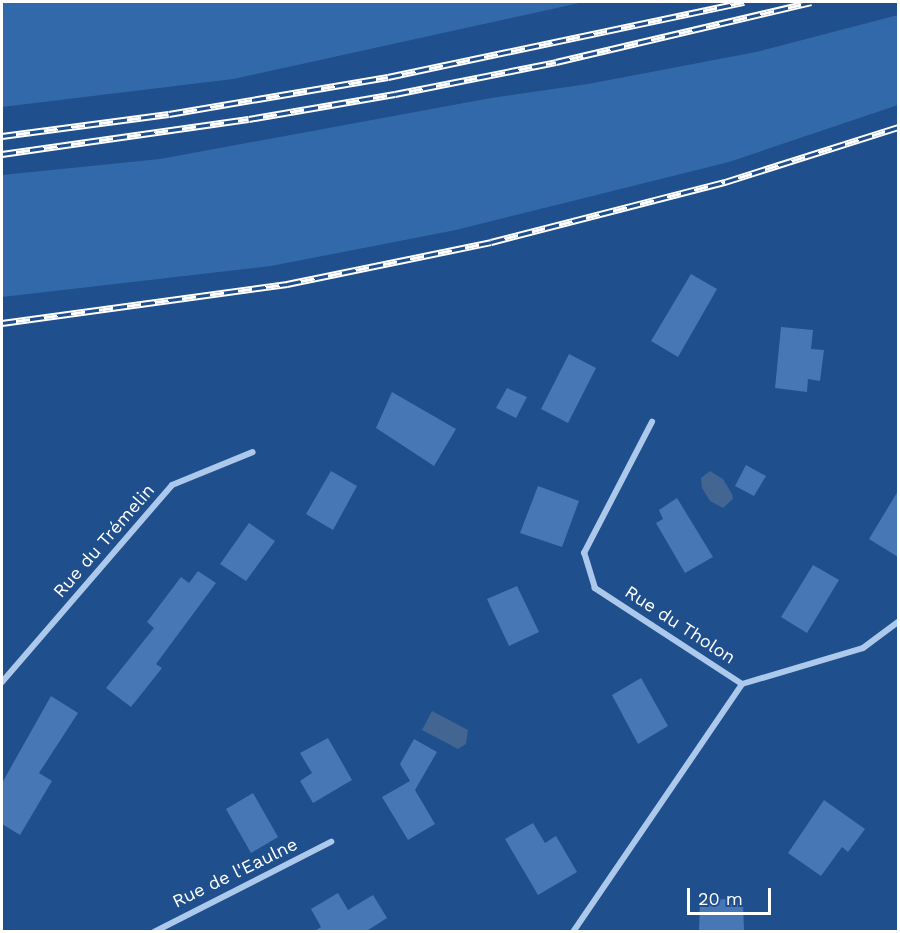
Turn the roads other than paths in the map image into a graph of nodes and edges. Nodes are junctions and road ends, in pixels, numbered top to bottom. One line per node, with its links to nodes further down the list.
1 (652, 422): 5 (street, Rue du Tholon)
2 (253, 452): 4 (street, Rue du Trémelin)
3 (898, 622): 5 (street)
4 (2, 682)
5 (742, 684): 8 (street, Rue du Tholon)
6 (331, 842): 7 (street, Rue de l'Eaulne)
7 (154, 932)
8 (573, 932)

